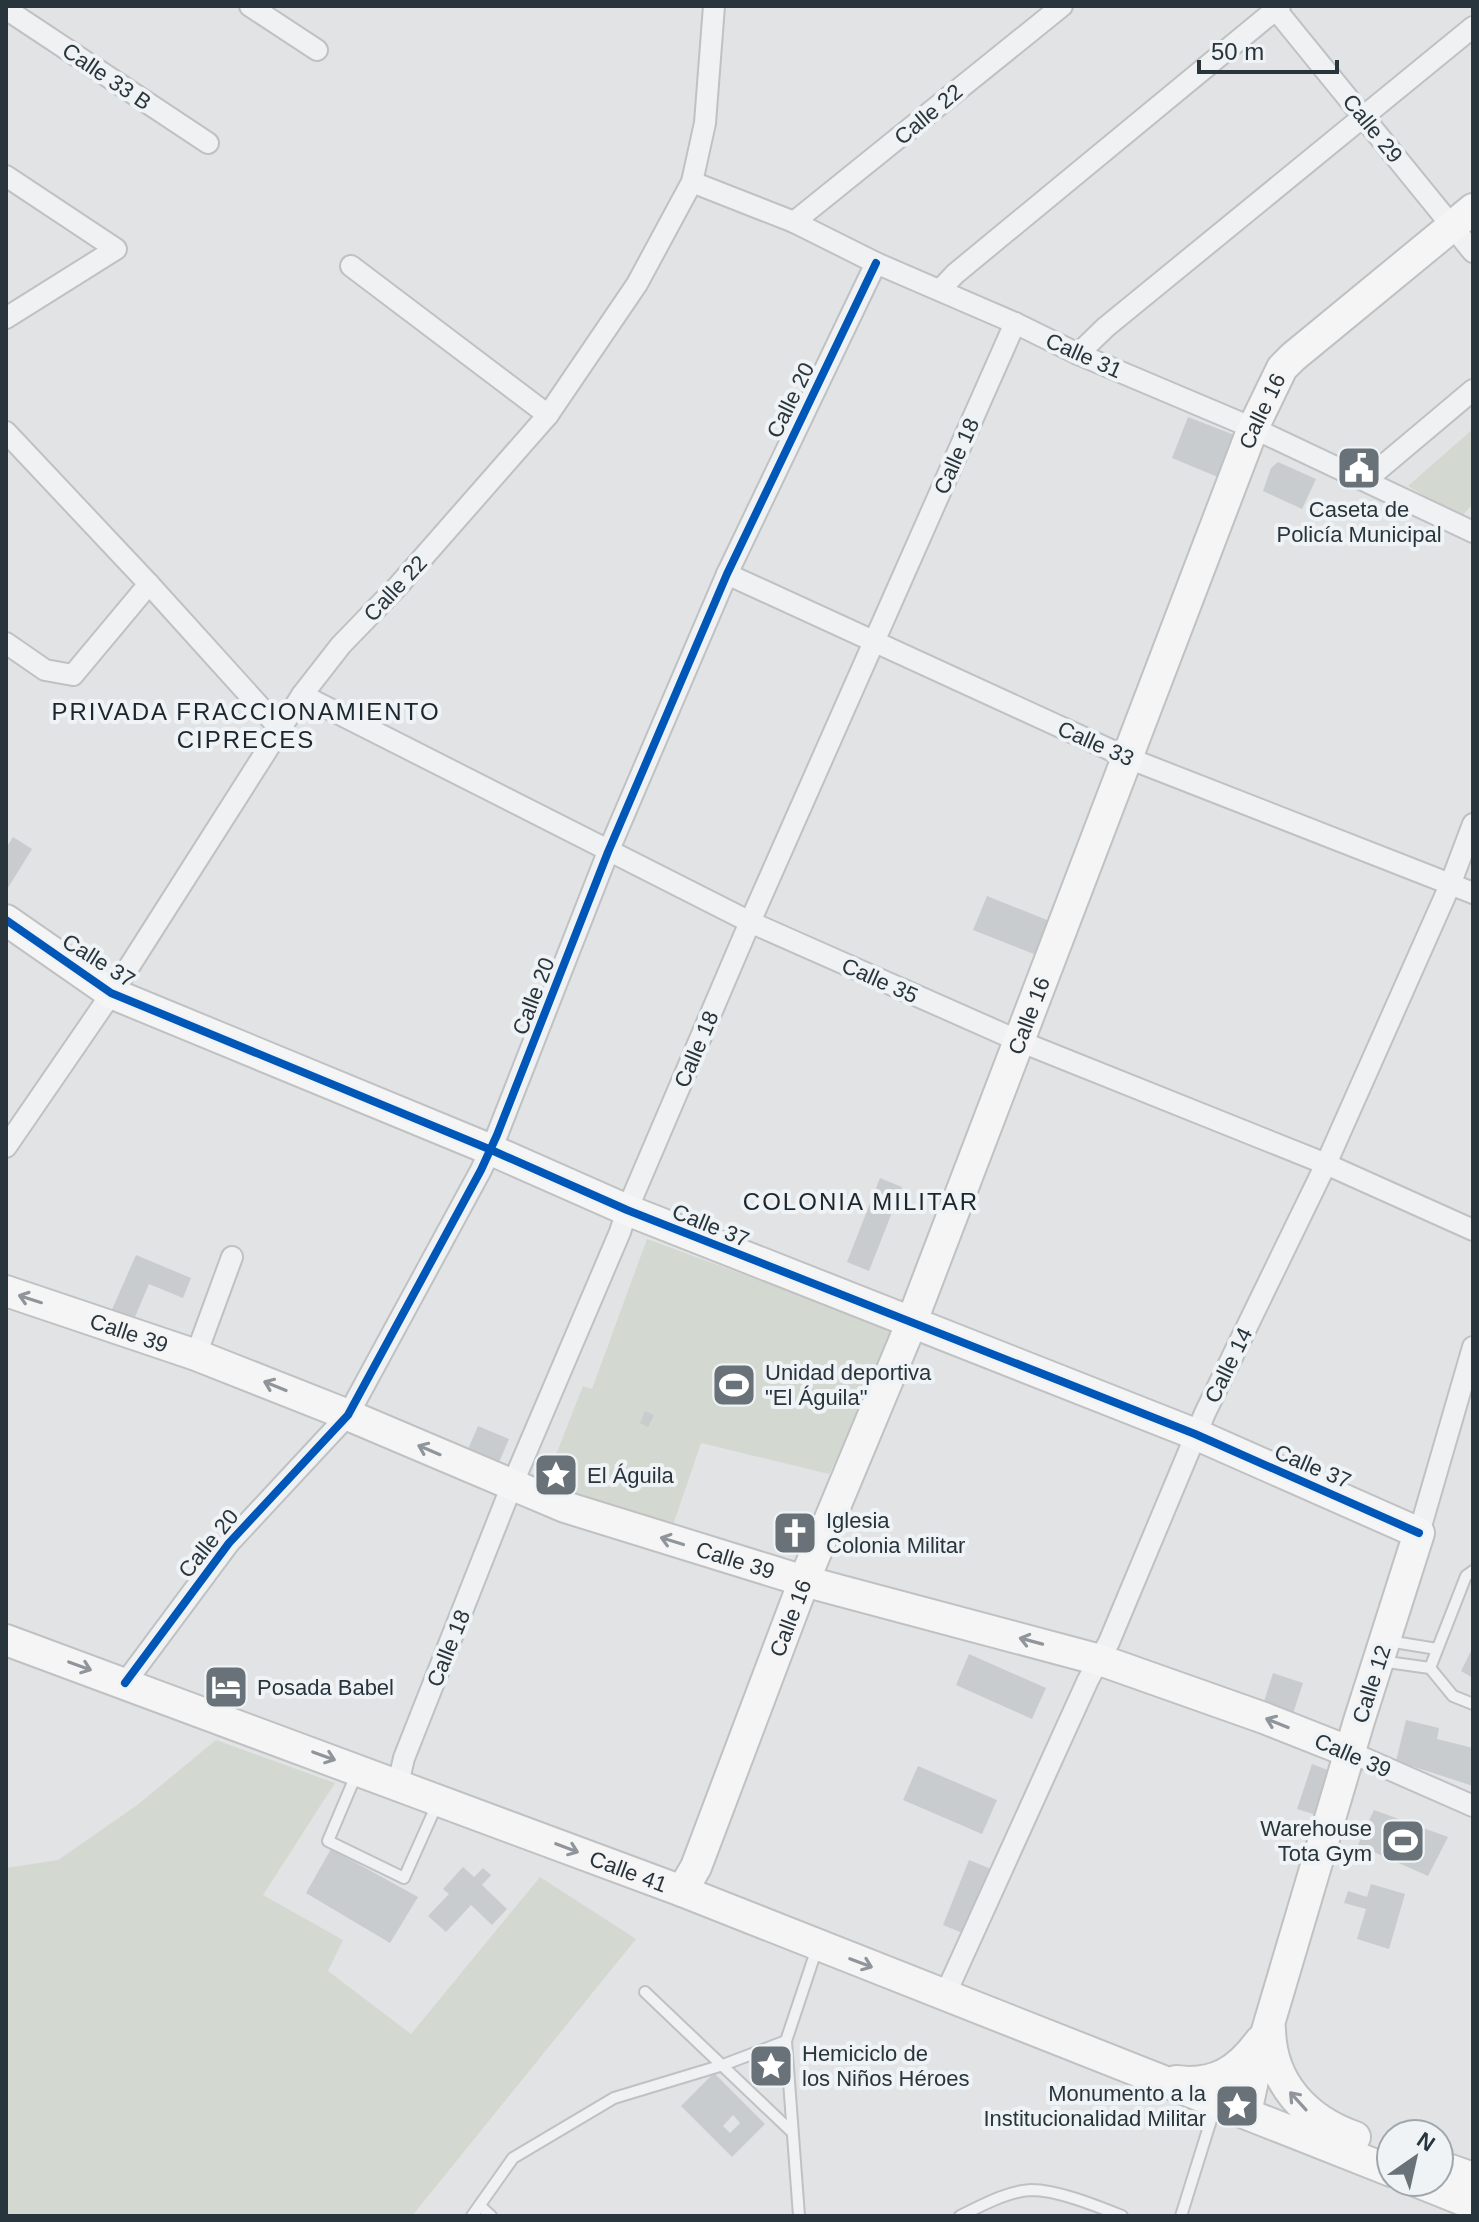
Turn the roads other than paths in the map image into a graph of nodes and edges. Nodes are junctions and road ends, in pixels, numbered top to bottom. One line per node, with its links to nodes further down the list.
1 (250, 6): 7 (street)
2 (714, 6): 11 (street, Calle 22)
3 (1276, 7): 8 (street, Calle 29); 17 (street)
4 (6, 9): 9 (street, Calle 33 B)
5 (1047, 9): 13 (street, Calle 22)
6 (1473, 27): 8 (street)
7 (317, 50)
8 (1363, 115): 12 (street, Calle 29); 20 (street)
9 (208, 143)
10 (6, 176): 18 (street)
11 (692, 182): 13 (street, Calle 31); 22 (street, Calle 22)
12 (1462, 218): 14 (street, Calle 29); 23 (main road, Calle 16)
13 (794, 222): 15 (street, Calle 31)
14 (1473, 252)
15 (876, 263): 17 (street, Calle 31); 27 (street, Calle 20)
16 (351, 266): 22 (street)
17 (940, 290): 19 (street, Calle 31)
18 (6, 318)
19 (1015, 323): 20 (street, Calle 31); 29 (street, Calle 18)
20 (1078, 354): 23 (street, Calle 31)
21 (1473, 390): 25 (street)
22 (548, 415): 31 (street, Calle 22)
23 (1253, 428): 25 (street, Calle 31); 33 (main road, Calle 16)
24 (6, 432): 28 (street)
25 (1366, 480): 26 (street, Calle 31)
26 (1473, 532)
27 (727, 574): 29 (street, Calle 33); 35 (street, Calle 20)
28 (149, 584): 30 (street); 32 (street)
29 (873, 641): 33 (street, Calle 33); 39 (street, Calle 18)
30 (6, 643)
31 (302, 695): 32 (street, Calle 22); 35 (street, Calle 35)
32 (282, 731): 40 (street, Calle 22)
33 (1128, 758): 36 (street, Calle 33); 41 (main road, Calle 16)
34 (1473, 824): 36 (street, Calle 14)
35 (608, 852): 39 (street, Calle 35); 43 (street, Calle 20)
36 (1450, 885): 37 (street, Calle 33); 44 (street, Calle 14)
37 (1473, 893)
38 (6, 920): 40 (main road, Calle 37)
39 (750, 922): 41 (street, Calle 35); 45 (street, Calle 18)
40 (111, 993): 42 (street, Calle 22); 43 (main road, Calle 37)
41 (1019, 1041): 44 (street, Calle 35); 49 (main road, Calle 16)
42 (6, 1147)
43 (489, 1149): 45 (main road, Calle 37); 52 (street, Calle 20)
44 (1326, 1164): 46 (street, Calle 35); 53 (street, Calle 14)
45 (627, 1210): 49 (main road, Calle 37); 54 (street, Calle 18)
46 (1473, 1230)
47 (232, 1257): 51 (street)
48 (6, 1291): 51 (main road, Calle 39, one-way to 48)
49 (910, 1324): 53 (main road, Calle 37); 57 (main road, Calle 16)
50 (1473, 1347): 55 (street, Calle 12)
51 (196, 1355): 52 (main road, Calle 39, one-way to 51)
52 (348, 1415): 54 (main road, Calle 39, one-way to 52); 63 (street, Calle 20)
53 (1195, 1434): 55 (main road, Calle 37); 61 (street, Calle 14)
54 (512, 1485): 57 (main road, Calle 39, one-way to 54); 67 (street, Calle 18)
55 (1419, 1533): 60 (main road, Calle 12)
56 (1473, 1571): 59 (lane)
57 (804, 1581): 61 (main road, Calle 39, one-way to 57); 70 (main road, Calle 16)
58 (6, 1640): 63 (main road, Calle 41, one-way to 63)
59 (1437, 1649): 60 (lane); 62 (lane)
60 (1382, 1650): 62 (lane); 65 (main road, Calle 12)
61 (1100, 1660): 65 (main road, Calle 39, one-way to 61); 73 (street, Calle 14)
62 (1430, 1668): 64 (lane)
63 (125, 1683): 66 (main road, Calle 41, one-way to 66)
64 (1473, 1704)
65 (1350, 1752): 69 (street, Calle 39); 74 (main road, Calle 12)
66 (358, 1769): 67 (main road, Calle 41); 68 (lane)
67 (398, 1784): 68 (main road, Calle 41)
68 (439, 1799): 70 (main road, Calle 41, one-way to 70)
69 (1473, 1806)
70 (682, 1891): 71 (main road, Calle 41)
71 (818, 1946): 73 (main road, Calle 41, one-way to 73); 75 (lane)
72 (645, 1992): 76 (lane)
73 (945, 1995): 77 (main road, Calle 41)
74 (1270, 2026): 77 (main road); 79 (main road, Calle 12); 81 (main road, one-way to 74)
75 (786, 2041): 76 (lane); 80 (lane)
76 (723, 2065): 80 (lane); 83 (lane)
77 (1155, 2076): 78 (main road, Calle 41)
78 (1217, 2102): 79 (main road, Calle 41); 89 (lane)
79 (1246, 2113): 82 (main road, Calle 41)
80 (792, 2132): 86 (lane)
81 (1375, 2144)
82 (1375, 2165)
83 (480, 2206): 84 (lane); 85 (lane)
84 (472, 2216)
85 (491, 2216)
86 (799, 2216)
87 (960, 2216): 88 (lane)
88 (1122, 2216)
89 (1181, 2216)

